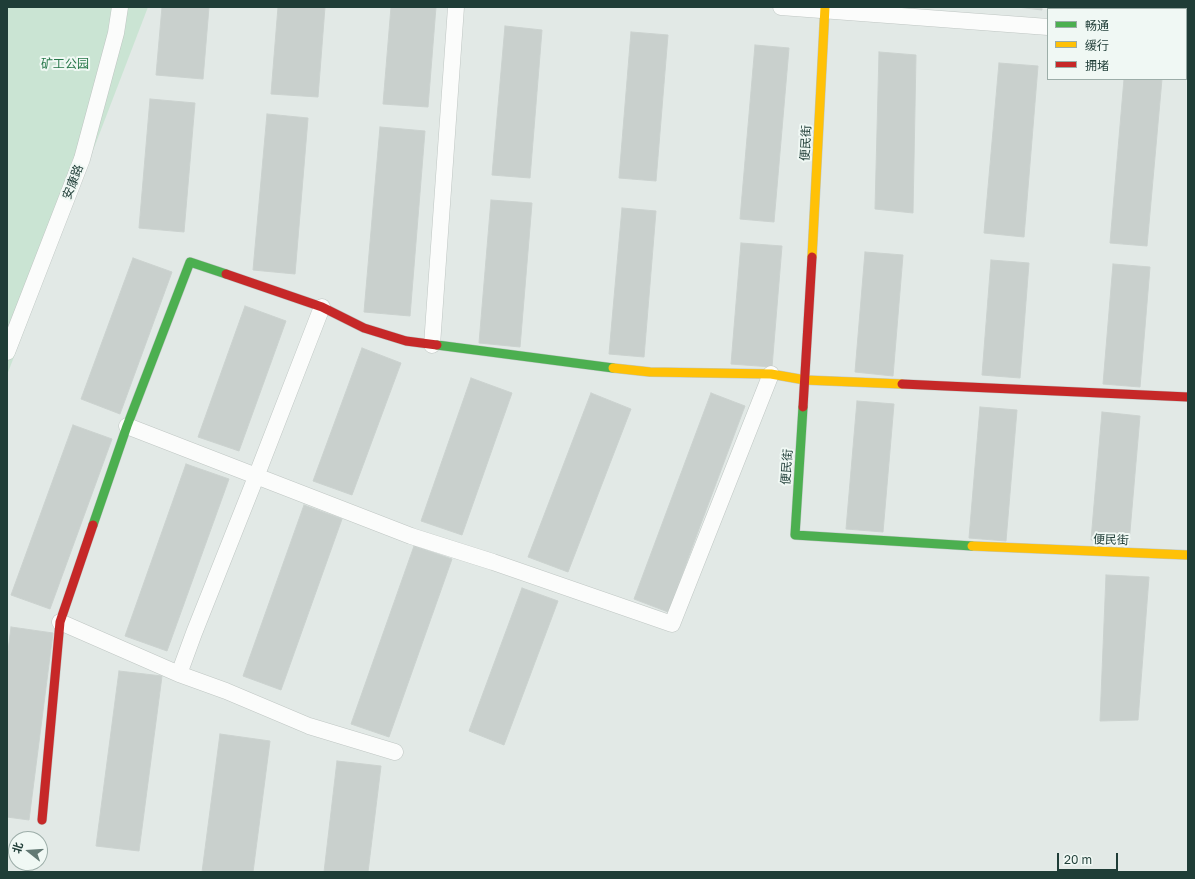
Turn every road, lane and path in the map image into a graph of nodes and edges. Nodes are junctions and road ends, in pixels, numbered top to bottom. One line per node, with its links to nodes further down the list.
1 (120, 7): 8 (street, 安康路)
2 (456, 7): 7 (street)
3 (781, 7): 4 (street)
4 (825, 9): 5 (street); 10 (street, 便民街)
5 (1047, 27)
6 (322, 307): 7 (street); 12 (street); 13 (street)
7 (432, 344): 9 (street)
8 (7, 352)
9 (771, 374): 10 (street); 13 (street)
10 (805, 380): 11 (street); 14 (street, 便民街)
11 (1188, 397)
12 (127, 426): 13 (street); 15 (street)
13 (256, 477): 16 (street)
14 (1188, 555)
15 (60, 622): 16 (street); 18 (street)
16 (179, 674): 17 (street)
17 (396, 752)
18 (42, 820)

